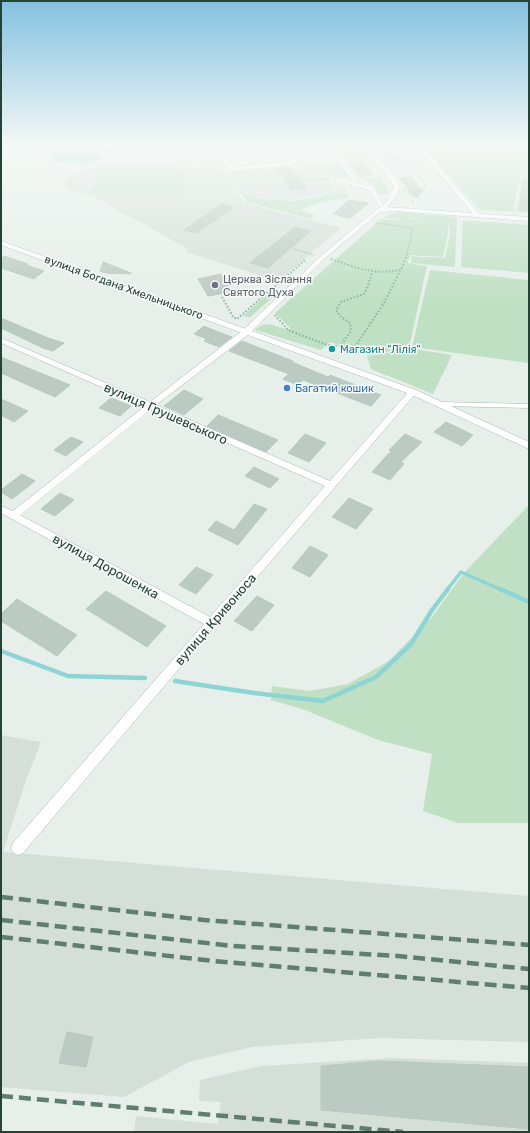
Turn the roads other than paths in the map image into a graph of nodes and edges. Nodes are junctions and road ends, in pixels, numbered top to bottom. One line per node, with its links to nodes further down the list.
1 (376, 197): 4 (lane)
2 (393, 197): 4 (street)
3 (462, 197): 5 (street)
4 (383, 209): 5 (street); 8 (street)
5 (477, 215): 6 (street)
6 (528, 218)
7 (1, 243): 8 (street, вулиця Богдана Хмельницького)
8 (246, 332): 10 (street, вулиця Богдана Хмельницького); 13 (street)
9 (1, 340): 13 (street, вулиця Грушевського)
10 (413, 392): 11 (street, вулиця Богдана Хмельницького); 15 (street, вулиця Кривоноса)
11 (441, 404): 12 (street); 14 (street, вулиця Богдана Хмельницького)
12 (529, 406)
13 (149, 407): 15 (street, вулиця Грушевського); 17 (street)
14 (529, 446)
15 (331, 485): 18 (street, вулиця Кривоноса)
16 (1, 509): 17 (street, вулиця Дорошенка)
17 (13, 516): 18 (street, вулиця Дорошенка)
18 (211, 623): 19 (street, вулиця Кривоноса)
19 (18, 848)

